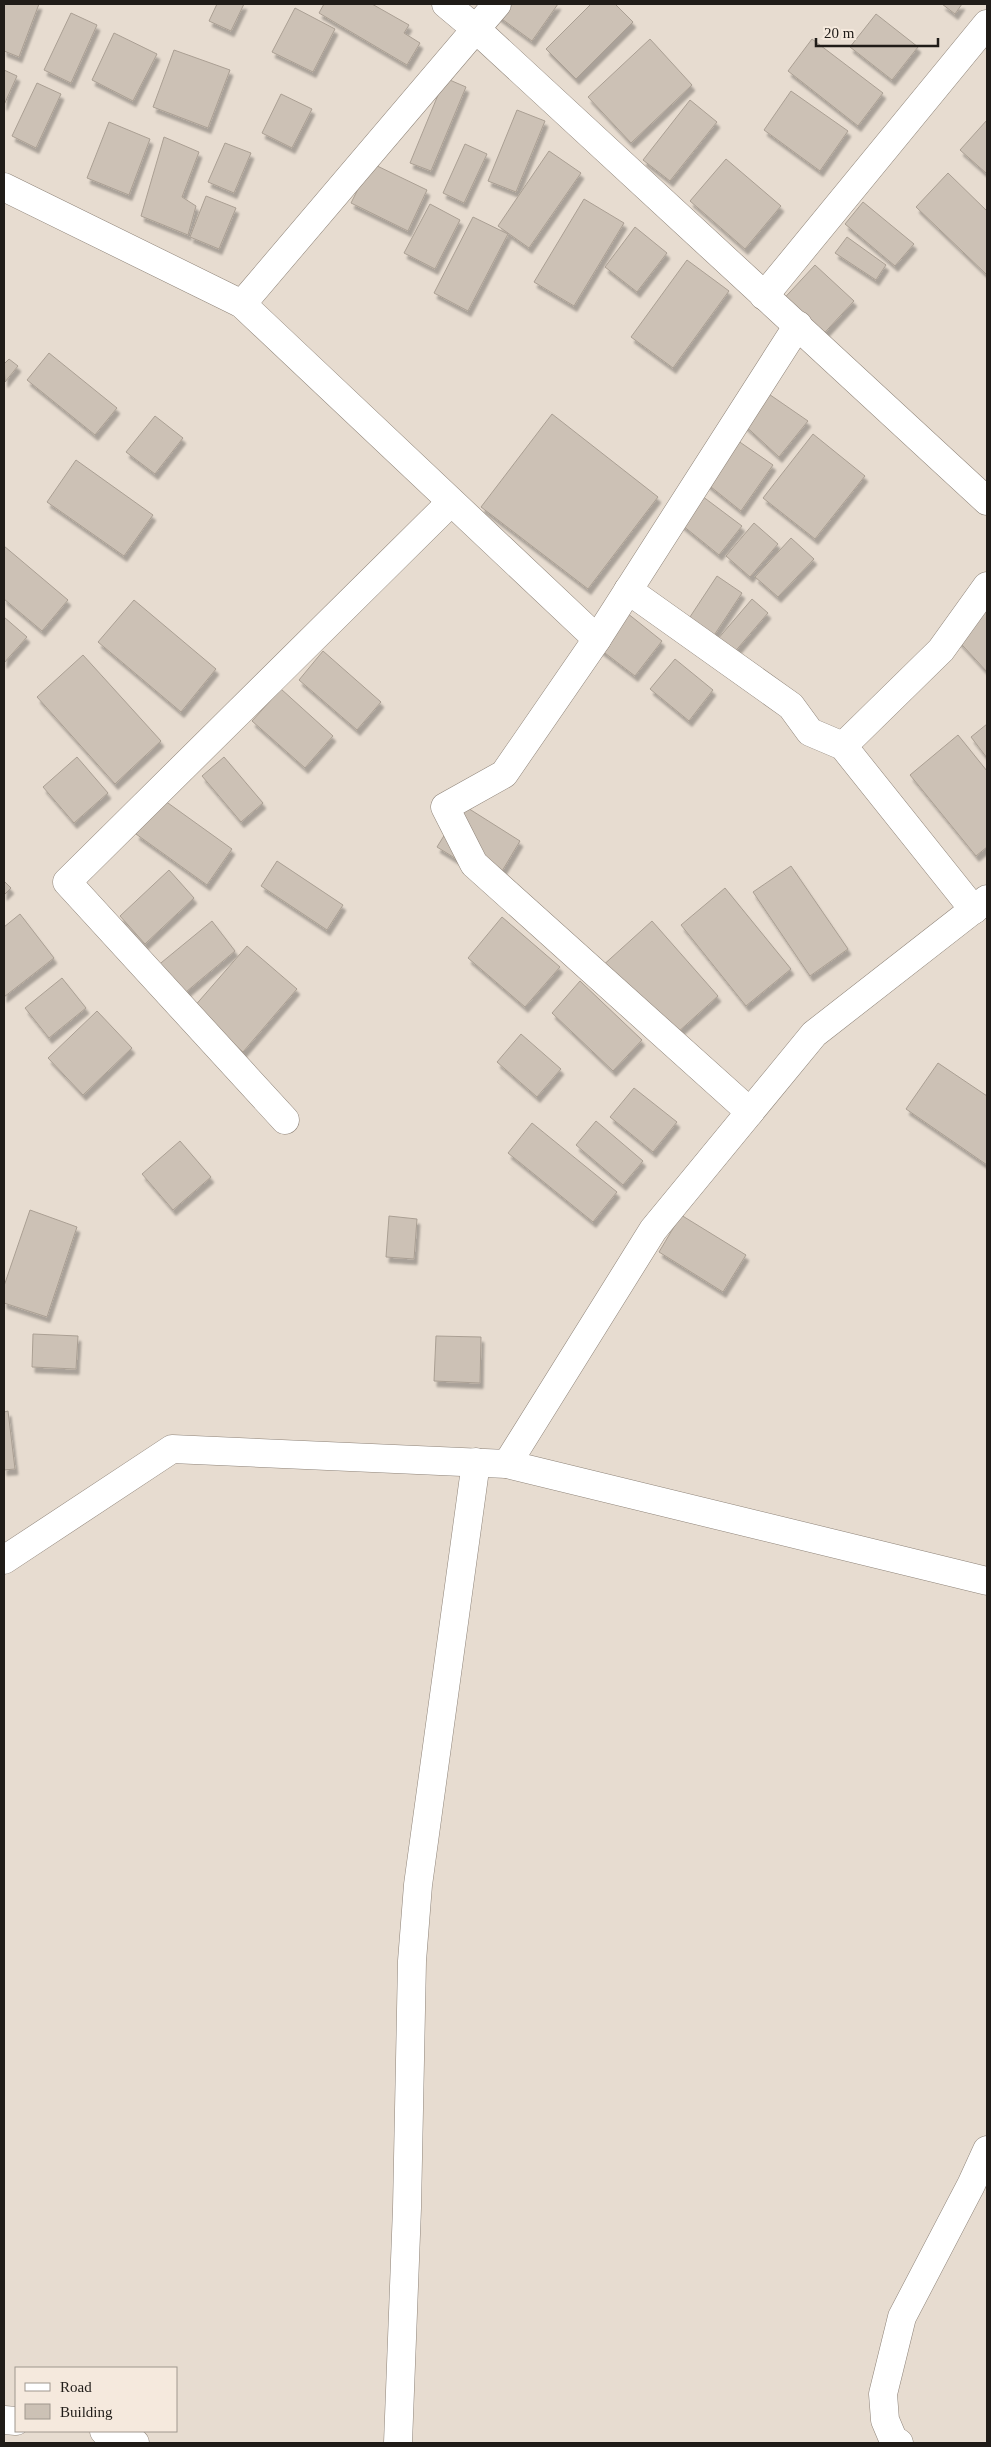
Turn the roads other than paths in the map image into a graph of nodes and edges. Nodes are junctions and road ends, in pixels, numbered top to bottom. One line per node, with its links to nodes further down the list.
1 (446, 4): 4 (street)
2 (497, 4): 4 (street)
3 (987, 24): 6 (street)
4 (477, 30): 6 (street); 7 (street)
5 (4, 187): 7 (street)
6 (764, 296): 8 (street)
7 (242, 304): 10 (street)
8 (798, 325): 9 (street); 12 (street)
9 (987, 501)
10 (451, 502): 13 (street); 17 (street)
11 (987, 586): 14 (street)
12 (628, 590): 13 (street); 14 (street)
13 (598, 639): 16 (street)
14 (843, 746): 15 (street)
15 (981, 904): 16 (street)
16 (750, 1112): 19 (street)
17 (285, 1120)
18 (476, 1462): 19 (street); 20 (street); 26 (street)
19 (507, 1464): 21 (street)
20 (4, 1560)
21 (987, 1581)
22 (984, 2162): 24 (street)
23 (107, 2432): 25 (street)
24 (894, 2442)
25 (135, 2443)
26 (398, 2443)

